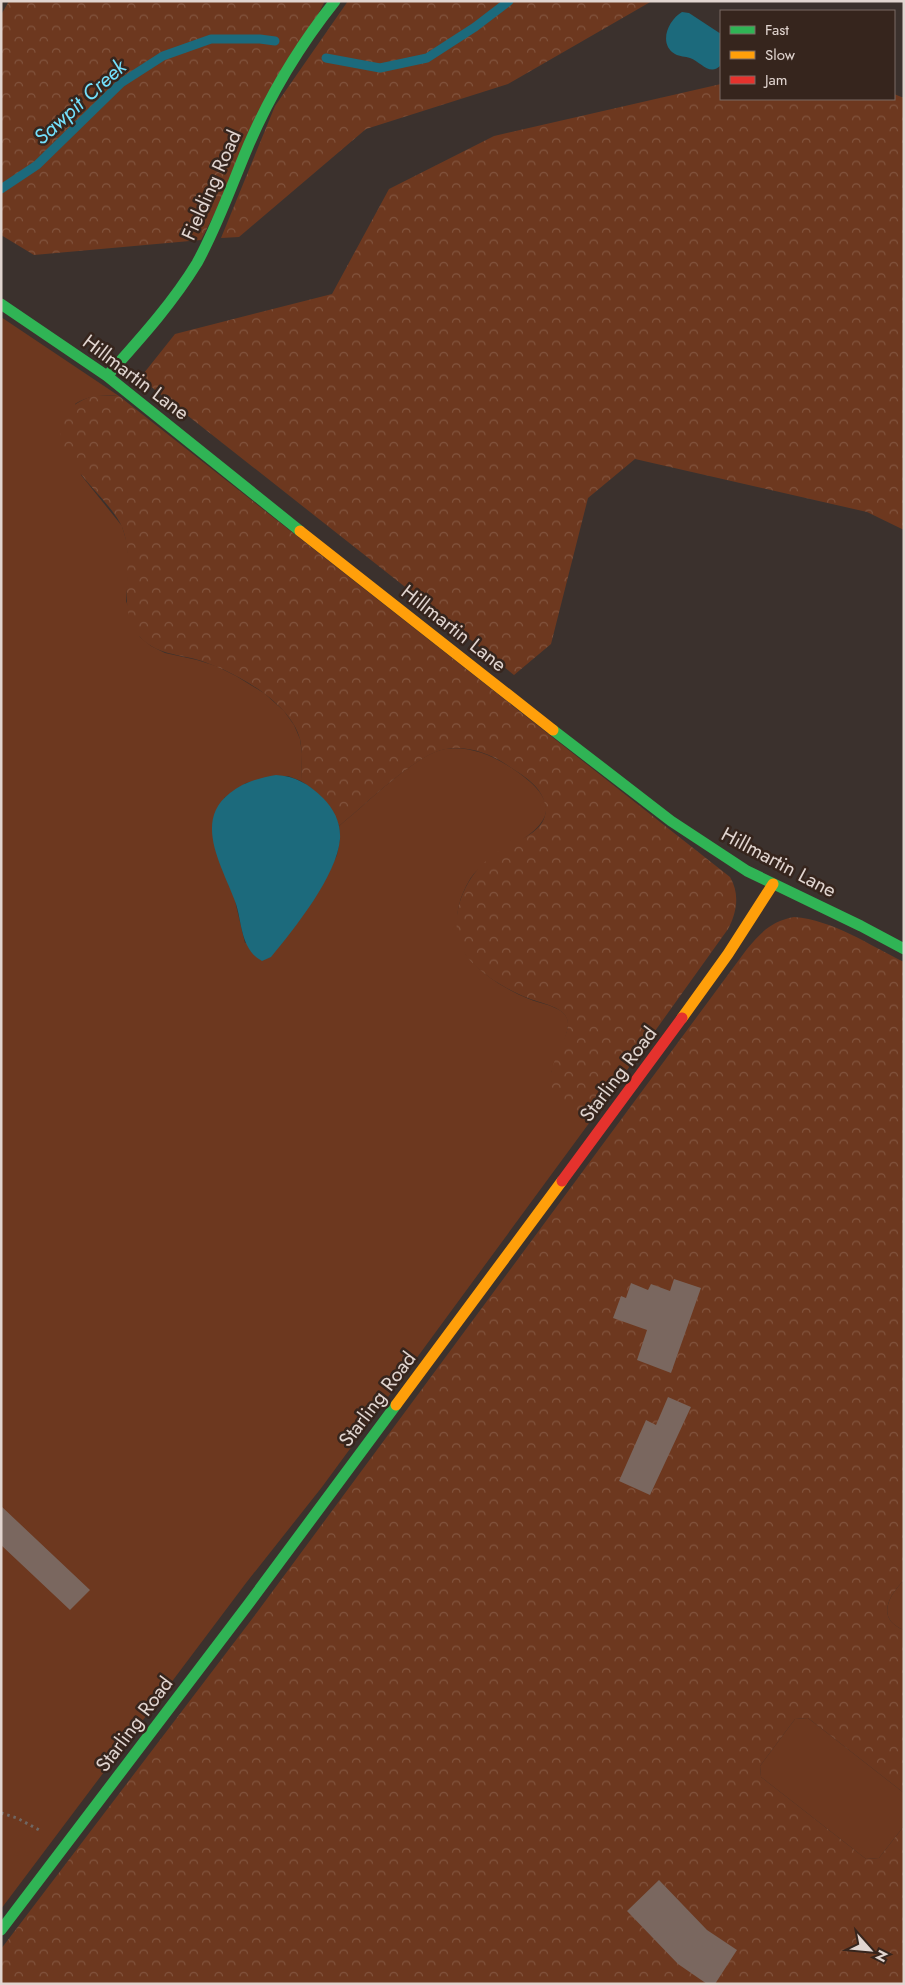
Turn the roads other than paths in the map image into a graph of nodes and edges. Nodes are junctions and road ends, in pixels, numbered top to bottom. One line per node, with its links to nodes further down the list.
1 (335, 1): 3 (street, Fielding Road)
2 (1, 304): 3 (street, Hillmartin Lane)
3 (107, 376): 4 (street, Hillmartin Lane)
4 (774, 884): 5 (street, Hillmartin Lane); 6 (street, Starling Road)
5 (904, 949)
6 (1, 1930)

